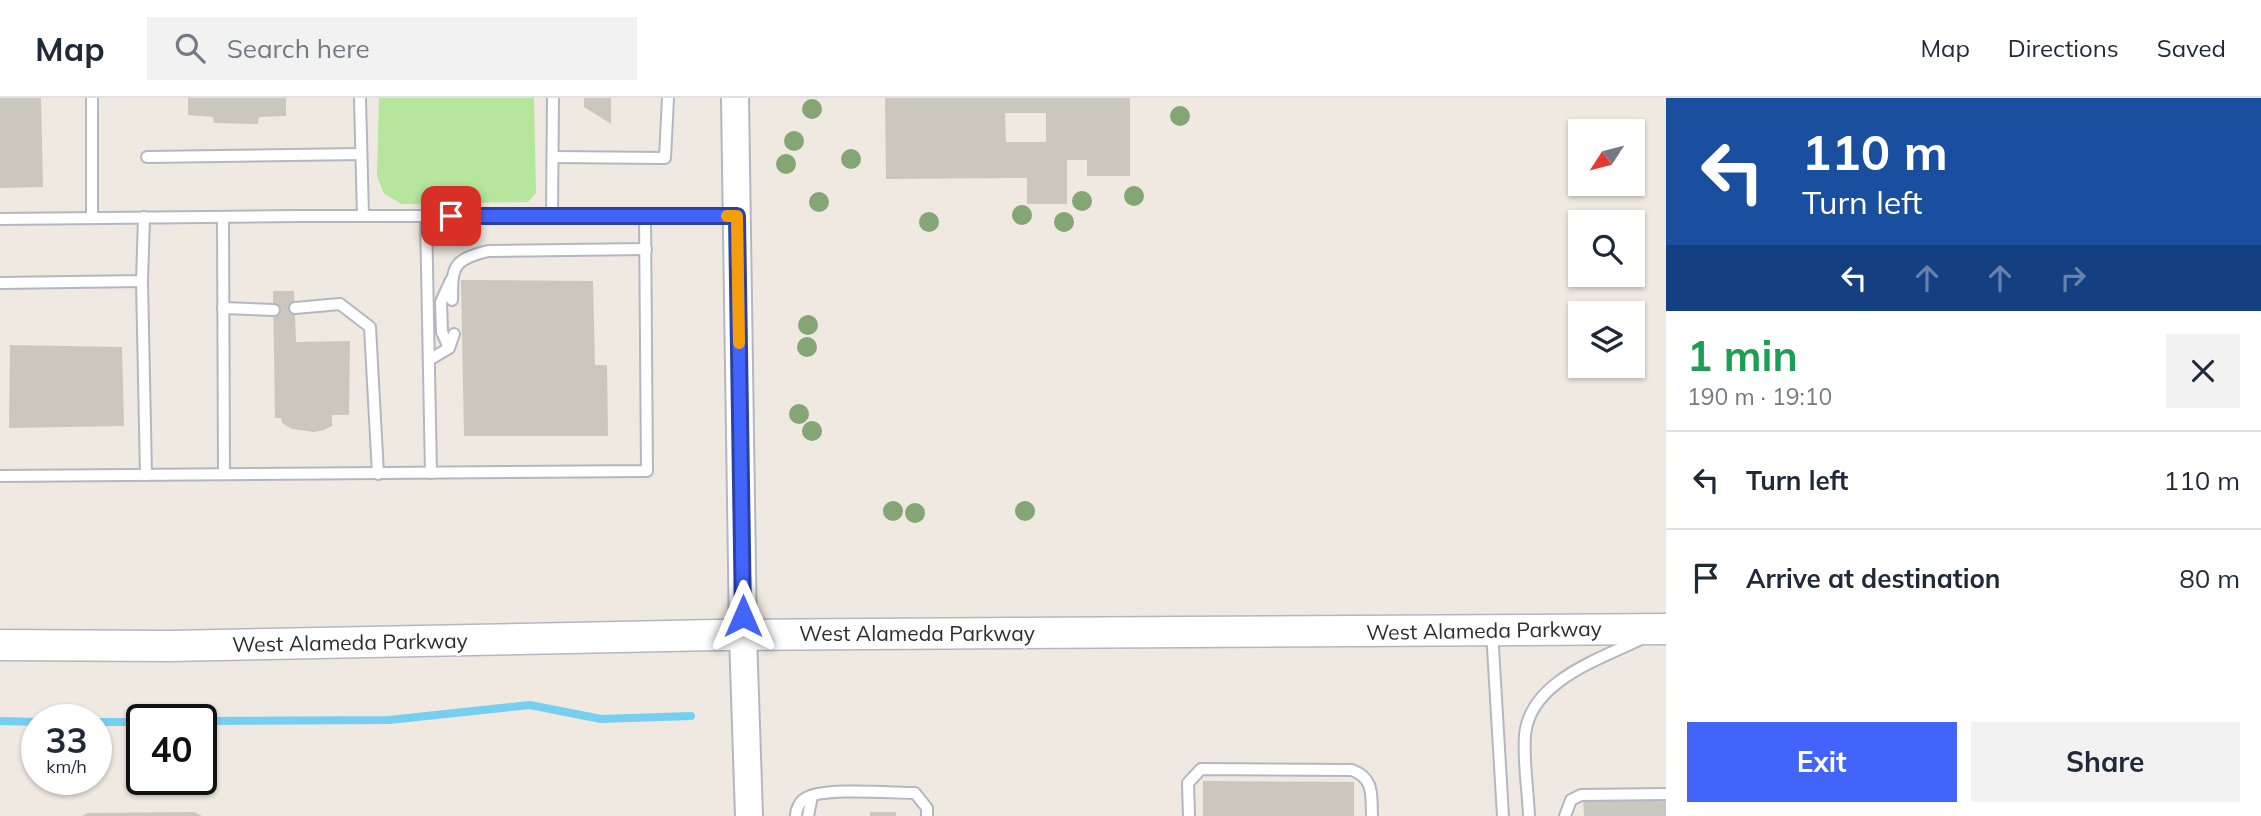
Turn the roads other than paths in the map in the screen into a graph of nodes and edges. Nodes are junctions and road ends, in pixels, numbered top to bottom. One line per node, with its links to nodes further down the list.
1 (92, 98): 16 (lane)
2 (360, 98): 6 (lane)
3 (554, 98): 8 (lane)
4 (668, 98): 8 (lane)
5 (734, 98): 14 (street)
6 (361, 154): 7 (lane); 10 (lane)
7 (148, 157)
8 (553, 157): 12 (lane)
9 (222, 216): 10 (lane); 15 (lane); 23 (lane)
10 (363, 216): 11 (lane)
11 (426, 216): 12 (lane); 28 (lane)
12 (552, 216): 13 (lane)
13 (645, 216): 14 (lane); 18 (lane)
14 (737, 216): 36 (street)
15 (144, 217): 16 (lane); 20 (lane)
16 (92, 218): 17 (lane)
17 (0, 219)
18 (646, 249): 19 (lane); 29 (lane)
19 (452, 277): 22 (lane); 27 (lane)
20 (142, 281): 21 (lane); 32 (lane)
21 (0, 283)
22 (452, 300)
23 (223, 308): 25 (lane); 30 (lane)
24 (295, 308): 31 (lane)
25 (274, 310)
26 (454, 334): 27 (lane)
27 (449, 348): 28 (lane)
28 (429, 360): 29 (lane)
29 (431, 473): 31 (lane)
30 (225, 474): 31 (lane); 32 (lane)
31 (378, 474)
32 (146, 475): 33 (lane)
33 (0, 476)
34 (1666, 630): 35 (main road, West Alameda Parkway); 47 (lane)
35 (1492, 631): 36 (main road, West Alameda Parkway); 46 (lane)
36 (743, 635): 37 (main road, West Alameda Parkway); 40 (street)
37 (0, 645)
38 (1666, 794): 48 (lane)
39 (812, 796): 41 (lane); 42 (lane); 43 (lane)
40 (749, 816)
41 (796, 816)
42 (808, 816)
43 (928, 816)
44 (1189, 816): 45 (lane)
45 (1372, 816)
46 (1503, 816)
47 (1529, 816)
48 (1565, 816)

